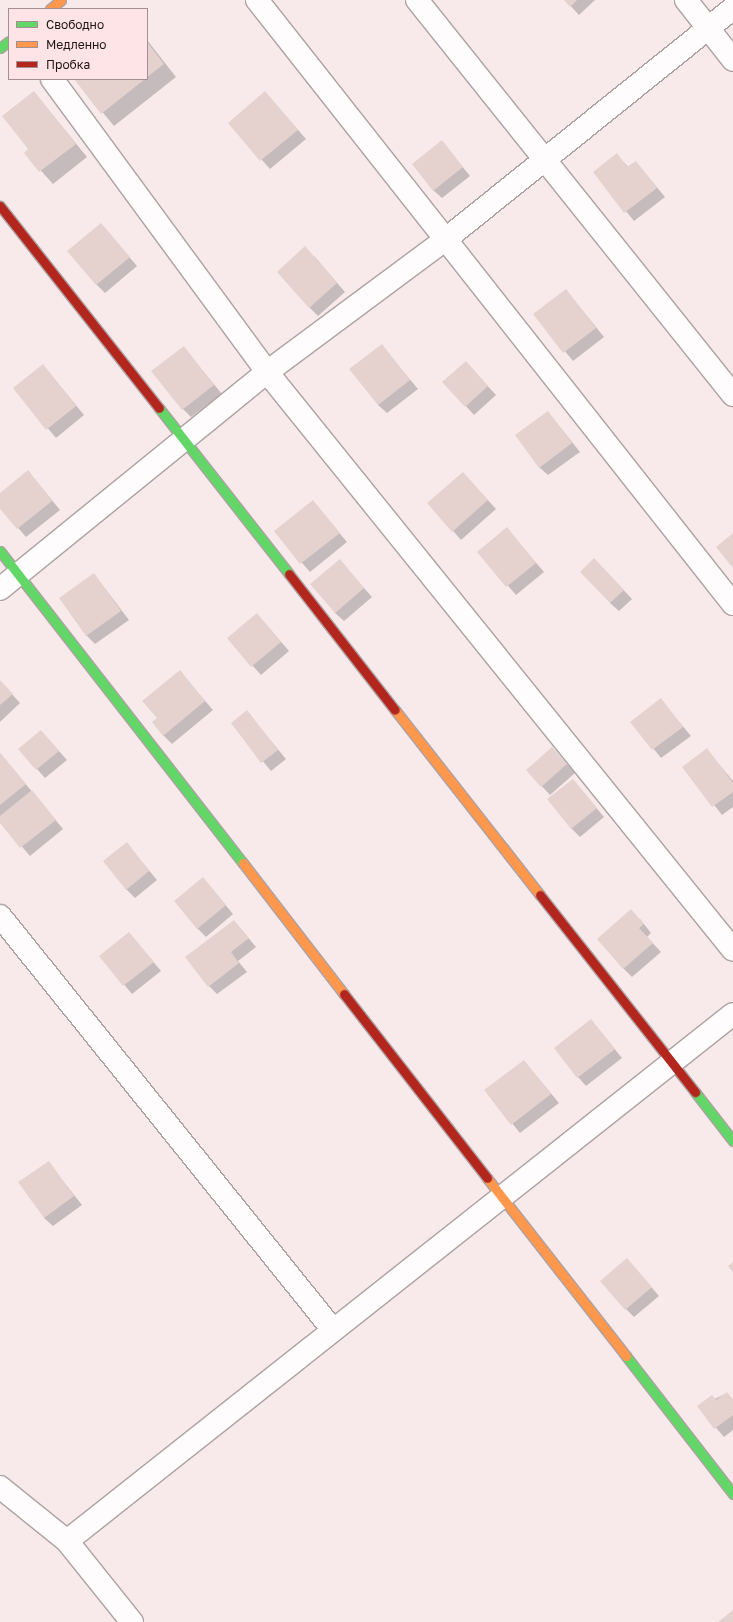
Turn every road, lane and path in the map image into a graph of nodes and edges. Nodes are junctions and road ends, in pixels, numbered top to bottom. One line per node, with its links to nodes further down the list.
1 (61, 0): 5 (street)
2 (257, 0): 14 (street)
3 (417, 0): 12 (street)
4 (686, 0): 7 (street)
5 (51, 8)
6 (733, 8): 7 (street)
7 (707, 29): 10 (street); 12 (street)
8 (8, 42): 9 (street)
9 (0, 48)
10 (733, 60)
11 (53, 80): 15 (street)
12 (545, 160): 14 (street); 16 (street)
13 (0, 206): 17 (street)
14 (446, 239): 15 (street); 21 (street)
15 (268, 372): 17 (street); 23 (street)
16 (733, 395)
17 (183, 440): 19 (street); 25 (street)
18 (0, 551): 19 (street)
19 (19, 574): 20 (street); 27 (street)
20 (0, 589)
21 (733, 604)
22 (0, 916): 28 (street)
23 (733, 950)
24 (733, 1014): 25 (street)
25 (674, 1064): 26 (street); 27 (street)
26 (733, 1141)
27 (501, 1198): 28 (street); 30 (street)
28 (333, 1330): 31 (street)
29 (0, 1487): 31 (street)
30 (733, 1494)
31 (67, 1541): 32 (street)
32 (132, 1622)

